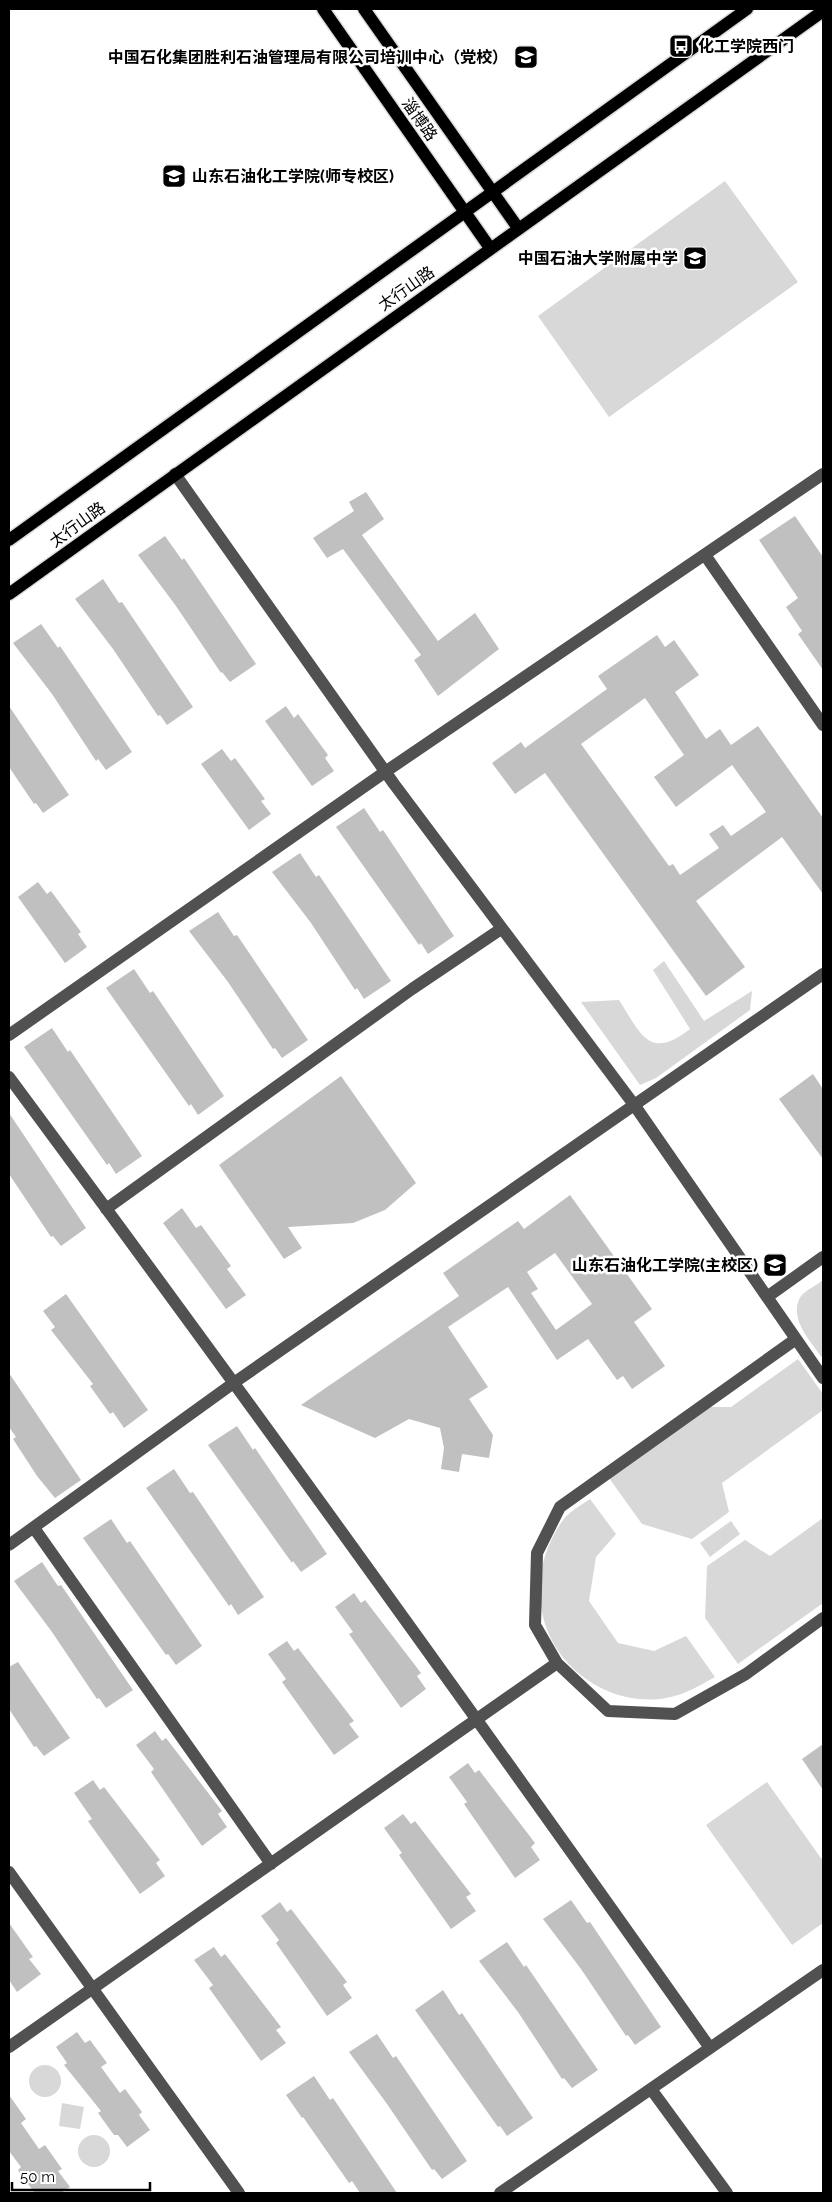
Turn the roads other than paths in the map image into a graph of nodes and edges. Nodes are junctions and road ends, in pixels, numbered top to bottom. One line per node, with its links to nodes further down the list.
1 (323, 9): 6 (main road, 淄博路)
2 (364, 9): 5 (main road, 淄博路)
3 (747, 9): 5 (main road, 太行山路)
4 (823, 11): 7 (main road, 太行山路)
5 (492, 192): 6 (main road, 太行山路); 7 (main road, 淄博路)
6 (465, 211): 8 (main road, 淄博路); 11 (main road, 太行山路)
7 (518, 228): 8 (main road, 太行山路)
8 (490, 248): 9 (main road, 太行山路)
9 (175, 474): 13 (main road, 太行山路); 15 (lane)
10 (823, 474): 12 (lane)
11 (9, 540)
12 (705, 555): 14 (lane); 15 (lane)
13 (9, 594)
14 (823, 725)
15 (386, 772): 16 (lane); 18 (lane)
16 (501, 930): 20 (lane); 21 (lane)
17 (823, 974): 20 (lane)
18 (9, 1035)
19 (9, 1078): 21 (lane)
20 (635, 1106): 23 (lane); 26 (lane)
21 (106, 1209): 26 (lane)
22 (823, 1257): 23 (lane)
23 (767, 1297): 24 (lane)
24 (796, 1338): 25 (lane); 30 (lane)
25 (823, 1378)
26 (235, 1382): 27 (lane); 31 (lane)
27 (34, 1528): 28 (lane); 32 (lane)
28 (9, 1545)
29 (823, 1618): 30 (lane)
30 (556, 1663): 31 (lane)
31 (478, 1718): 32 (lane); 37 (lane)
32 (271, 1864): 35 (lane)
33 (9, 1872): 35 (lane)
34 (823, 1970): 37 (lane)
35 (93, 1990): 36 (lane); 39 (lane)
36 (9, 2047)
37 (710, 2048): 38 (lane)
38 (651, 2089): 40 (lane); 41 (lane)
39 (239, 2193)
40 (500, 2193)
41 (727, 2193)

